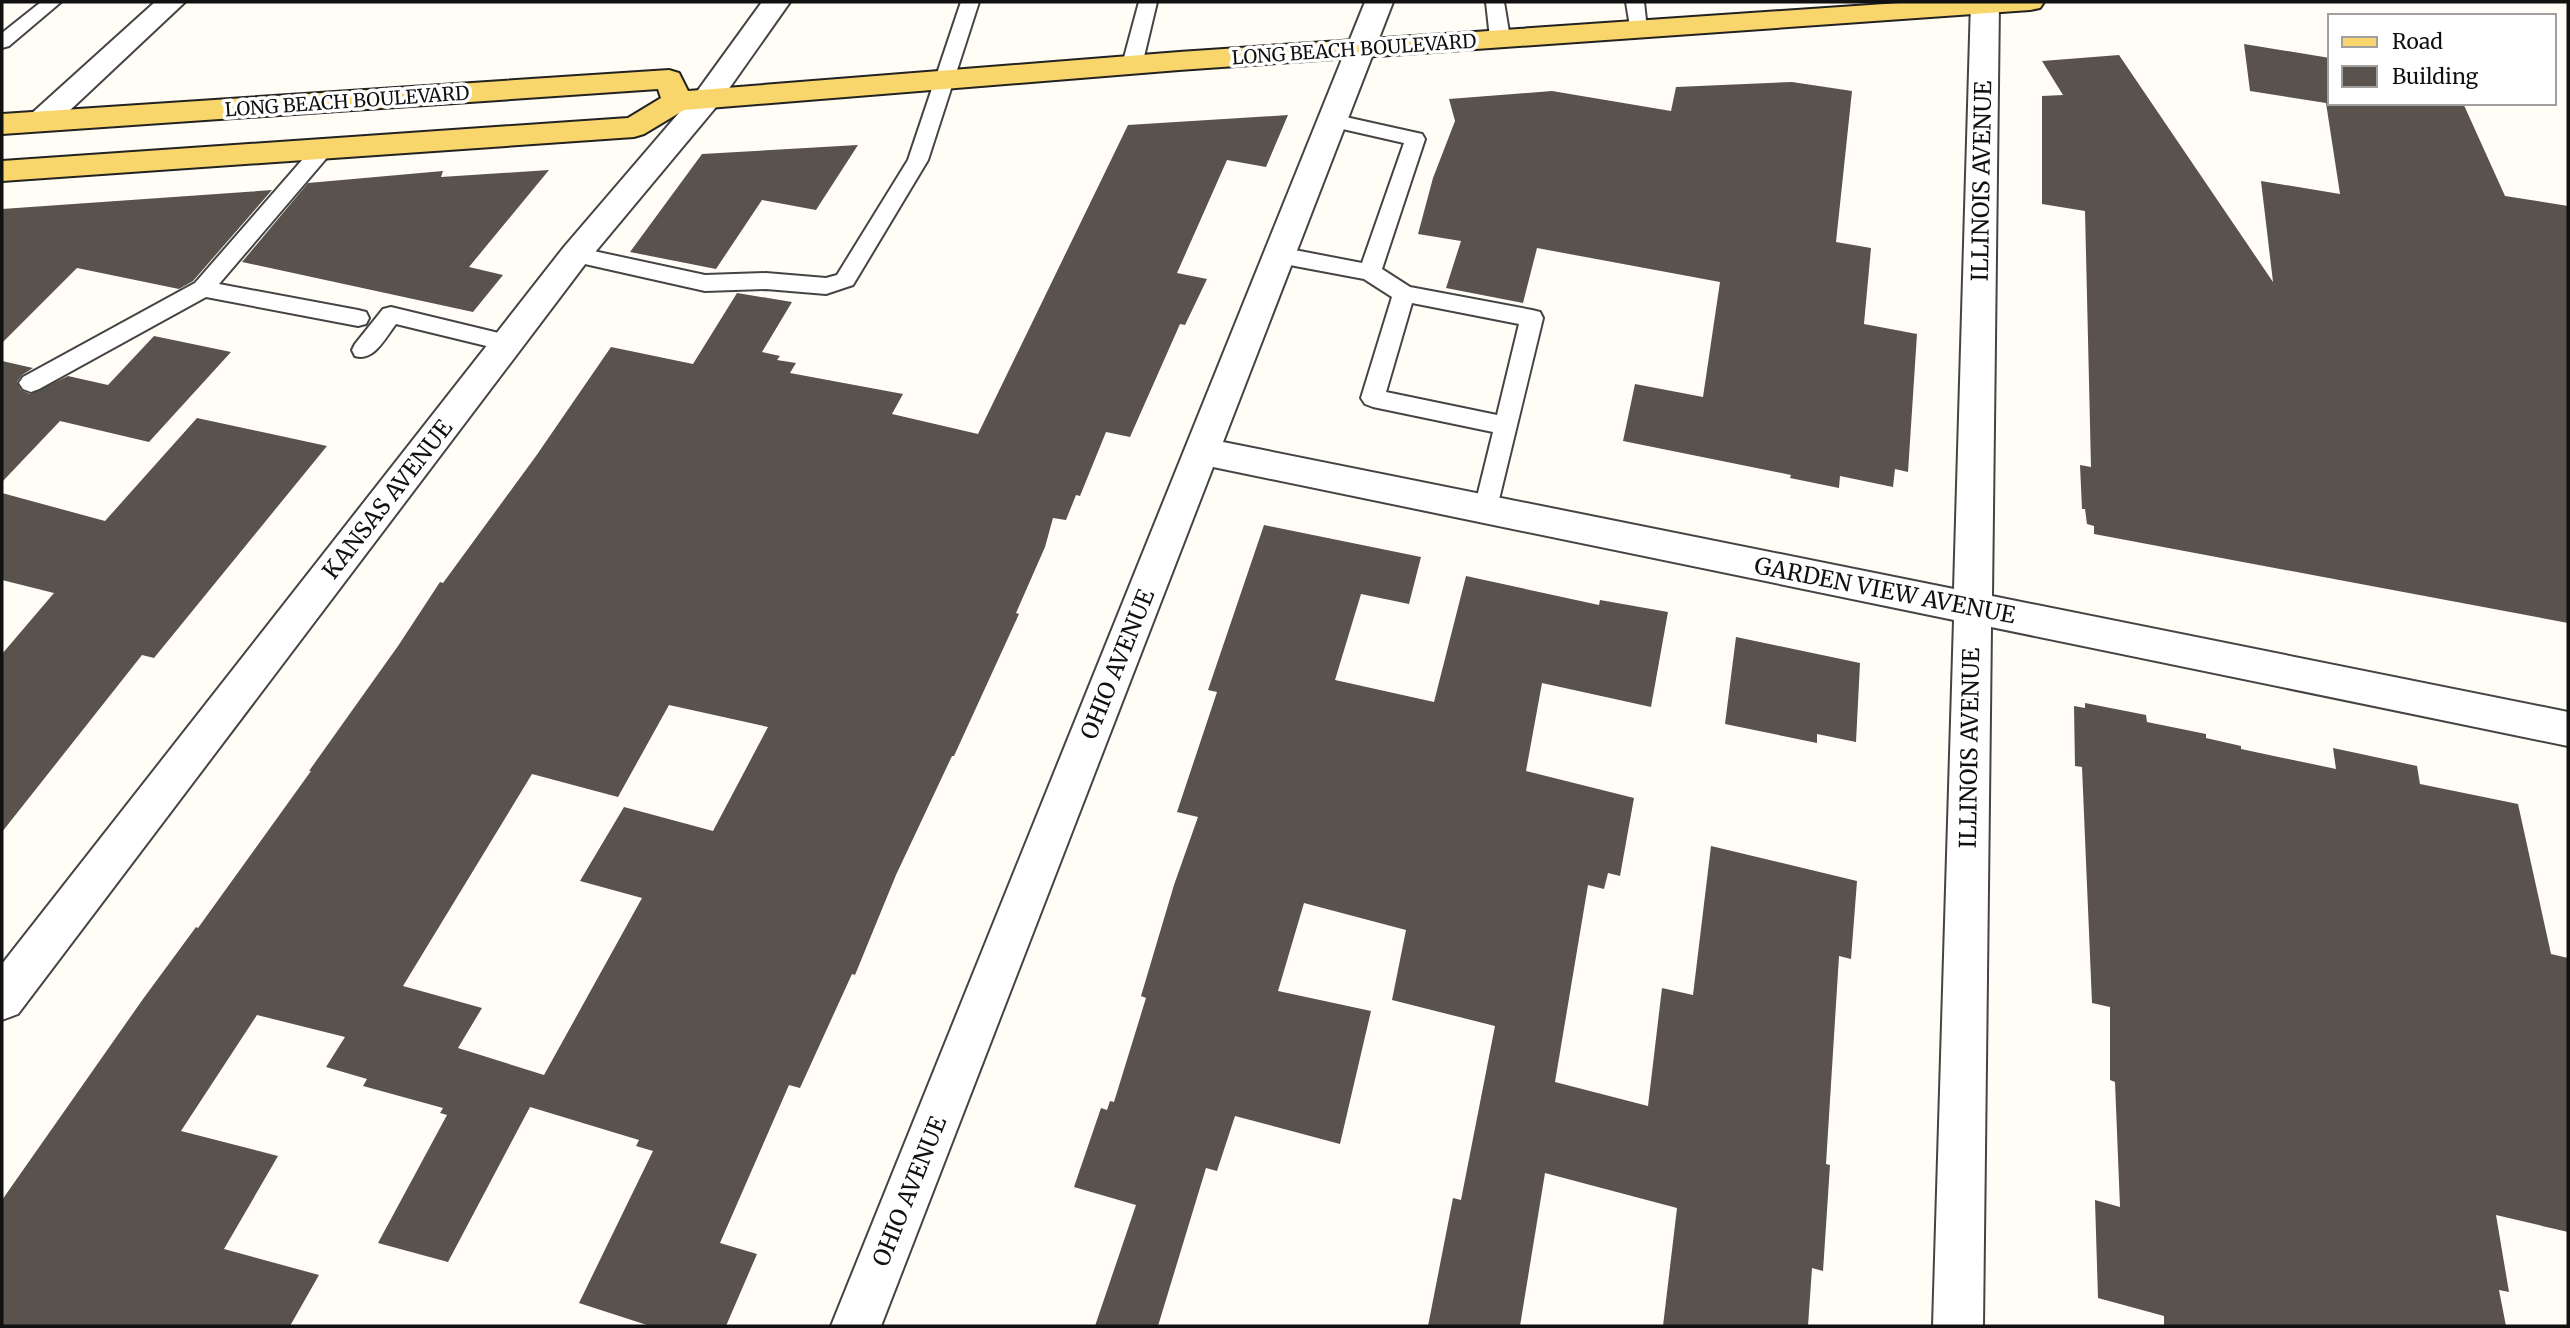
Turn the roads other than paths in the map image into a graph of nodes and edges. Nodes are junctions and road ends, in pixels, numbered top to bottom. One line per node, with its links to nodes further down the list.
1 (52, 2): 12 (lane)
2 (171, 2): 18 (street)
3 (776, 2): 16 (street, KANSAS AVENUE)
4 (970, 2): 15 (lane)
5 (1148, 2): 14 (lane)
6 (1379, 2): 13 (street, OHIO AVENUE)
7 (1495, 2): 11 (lane)
8 (2030, 2): 9 (main road, LONG BEACH BOULEVARD)
9 (1985, 3): 10 (main road, LONG BEACH BOULEVARD); 34 (street, ILLINOIS AVENUE)
10 (1636, 15): 11 (main road, LONG BEACH BOULEVARD)
11 (1500, 38): 13 (main road, LONG BEACH BOULEVARD)
12 (2, 42)
13 (1360, 50): 14 (main road, LONG BEACH BOULEVARD); 17 (street, OHIO AVENUE)
14 (1132, 65): 15 (main road, LONG BEACH BOULEVARD)
15 (943, 79): 16 (main road, LONG BEACH BOULEVARD); 22 (lane)
16 (692, 101): 18 (main road, LONG BEACH BOULEVARD); 20 (main road, LONG BEACH BOULEVARD); 22 (street, KANSAS AVENUE)
17 (1332, 120): 23 (street, OHIO AVENUE); 24 (lane)
18 (41, 121): 19 (main road, LONG BEACH BOULEVARD)
19 (2, 124)
20 (323, 149): 21 (main road, LONG BEACH BOULEVARD); 25 (lane)
21 (2, 171)
22 (575, 255): 28 (street, KANSAS AVENUE)
23 (1279, 255): 24 (lane); 32 (street, OHIO AVENUE)
24 (1370, 272): 26 (lane)
25 (203, 289): 27 (lane); 30 (lane)
26 (1404, 294): 31 (lane); 31 (lane)
27 (358, 318)
28 (507, 343): 29 (lane); 36 (street, KANSAS AVENUE)
29 (363, 350)
30 (31, 383)
31 (1506, 426): 33 (lane)
32 (1201, 451): 33 (street, GARDEN VIEW AVENUE); 37 (street, OHIO AVENUE)
33 (1486, 509): 34 (street, GARDEN VIEW AVENUE)
34 (1971, 608): 35 (street, GARDEN VIEW AVENUE); 38 (street, ILLINOIS AVENUE)
35 (2568, 729)
36 (2, 999)
37 (856, 1326)
38 (1958, 1326)

